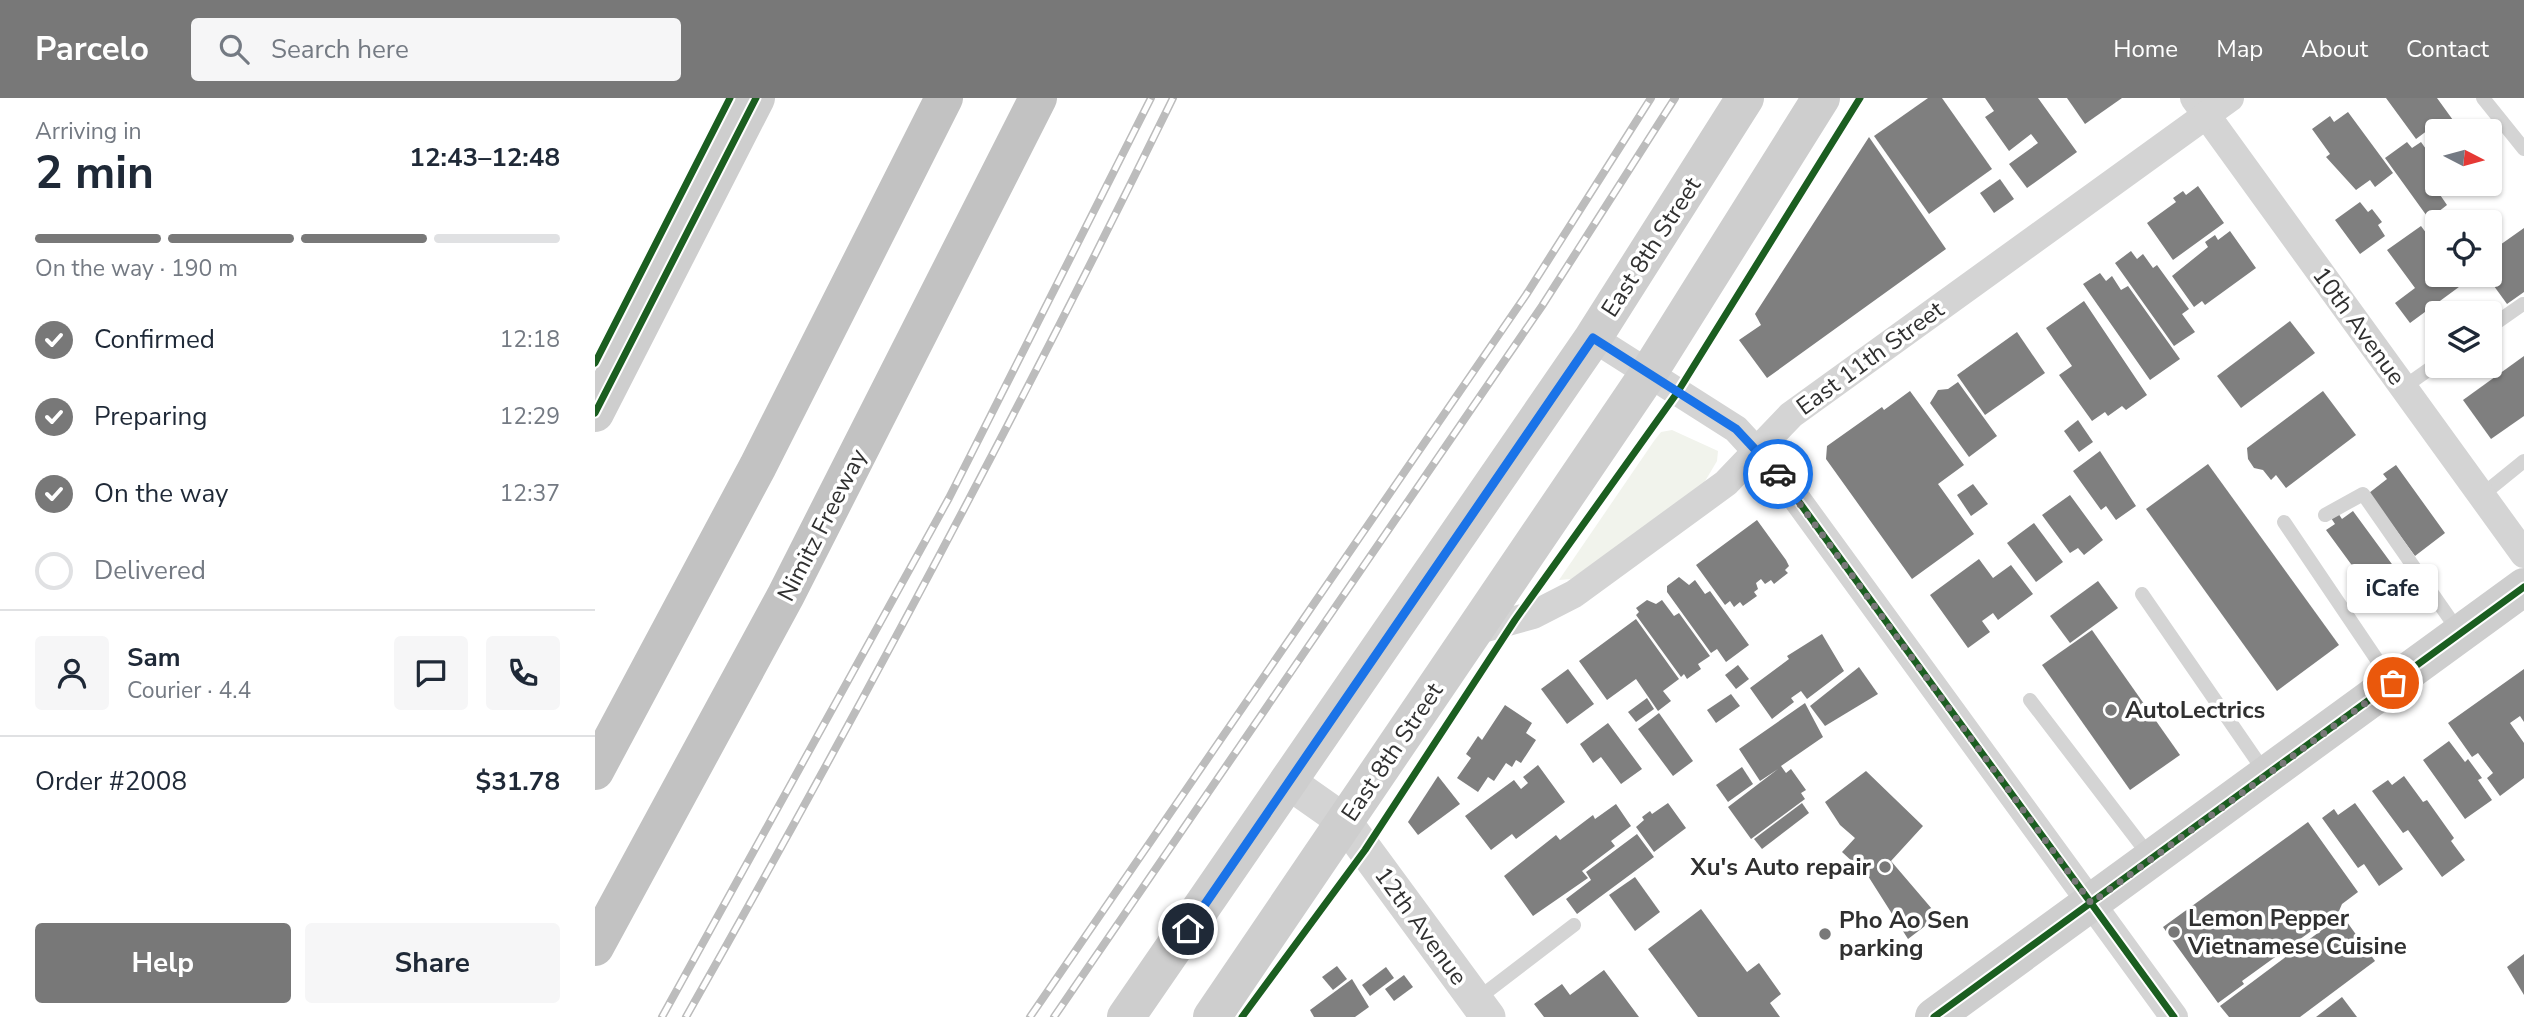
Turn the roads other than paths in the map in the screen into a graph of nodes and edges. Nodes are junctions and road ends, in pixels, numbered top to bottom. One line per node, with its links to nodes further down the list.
1 (756, 98): 13 (main road)
2 (944, 98): 30 (highway)
3 (1038, 98): 37 (highway, Nimitz Freeway)
4 (1745, 98): 12 (main road, East 8th Street)
5 (1821, 98): 15 (main road, East 8th Street)
6 (2230, 98): 8 (street, East 11th Street)
7 (2483, 98): 9 (lane)
8 (2200, 106): 16 (street, 10th Avenue); 18 (street, East 11th Street)
9 (2524, 149)
10 (2523, 304): 11 (lane)
11 (2502, 319)
12 (1593, 338): 15 (street); 32 (main road, East 8th Street)
13 (606, 365): 17 (main road)
14 (2425, 372): 16 (lane)
15 (1648, 374): 18 (street); 26 (main road, East 8th Street)
16 (2403, 387): 20 (street, 10th Avenue)
17 (595, 413)
18 (1756, 451): 26 (street, East 11th Street); 35 (street)
19 (2524, 461): 20 (lane)
20 (2482, 495): 23 (street, 10th Avenue)
21 (2325, 515): 27 (lane)
22 (2284, 522): 28 (lane)
23 (2524, 554)
24 (2524, 587): 27 (main road)
25 (2141, 594): 31 (lane)
26 (1475, 631): 33 (main road, East 8th Street)
27 (2460, 633): 28 (main road)
28 (2393, 683): 31 (main road)
29 (2031, 700): 34 (lane)
30 (595, 771)
31 (2267, 775): 34 (main road)
32 (1290, 783): 33 (street, 12th Avenue); 39 (main road, East 8th Street)
33 (1344, 821): 38 (street, 12th Avenue); 40 (main road, East 8th Street)
34 (2151, 859): 35 (main road)
35 (2091, 903): 41 (main road); 42 (street)
36 (1574, 925): 38 (lane)
37 (595, 947)
38 (1481, 1009)
39 (1126, 1017)
40 (1212, 1017)
41 (1934, 1017)
42 (2173, 1017)

